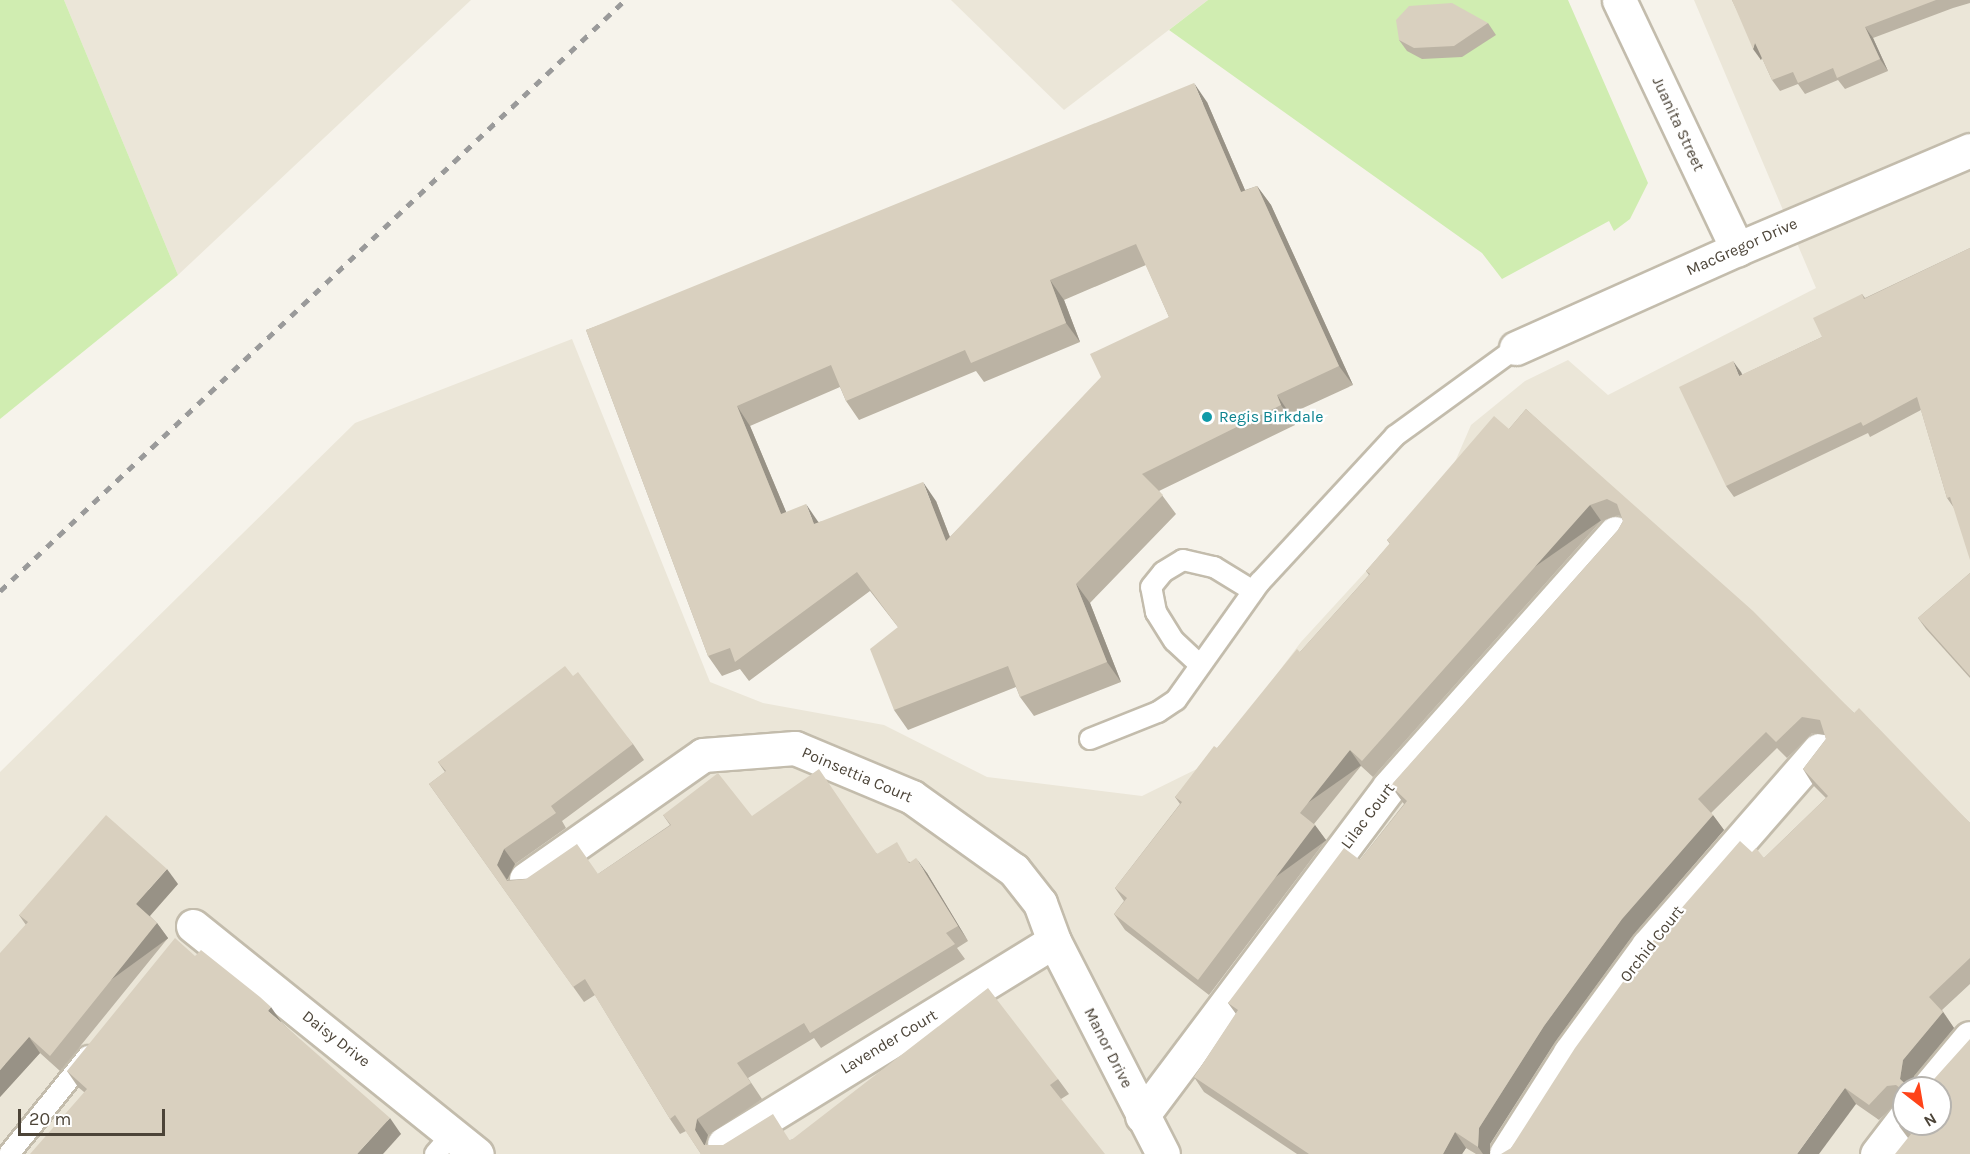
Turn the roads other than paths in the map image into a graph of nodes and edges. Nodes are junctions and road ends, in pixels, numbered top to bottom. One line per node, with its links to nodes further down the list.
1 (1619, 0): 3 (street, Juanita Street)
2 (1970, 150): 3 (street, MacGregor Drive)
3 (1737, 249): 4 (street, MacGregor Drive)
4 (1516, 348): 6 (lane)
5 (1615, 533): 16 (street, Lilac Court)
6 (1253, 591): 7 (lane); 7 (lane)
7 (1200, 665): 8 (lane)
8 (1090, 739)
9 (1819, 750): 22 (street, Orchid Court)
10 (525, 879): 12 (street, Poinsettia Court)
11 (186, 935): 19 (street, Daisy Drive)
12 (1054, 941): 16 (street, Manor Drive); 18 (street, Lavender Court)
13 (1970, 1038): 15 (street)
14 (97, 1044): 20 (lane)
15 (1938, 1076)
16 (1142, 1116): 21 (street, Manor Drive)
17 (1892, 1135): 23 (street)
18 (724, 1144)
19 (456, 1147)
20 (9, 1154)
21 (1163, 1154)
22 (1506, 1154)
23 (1877, 1154)

